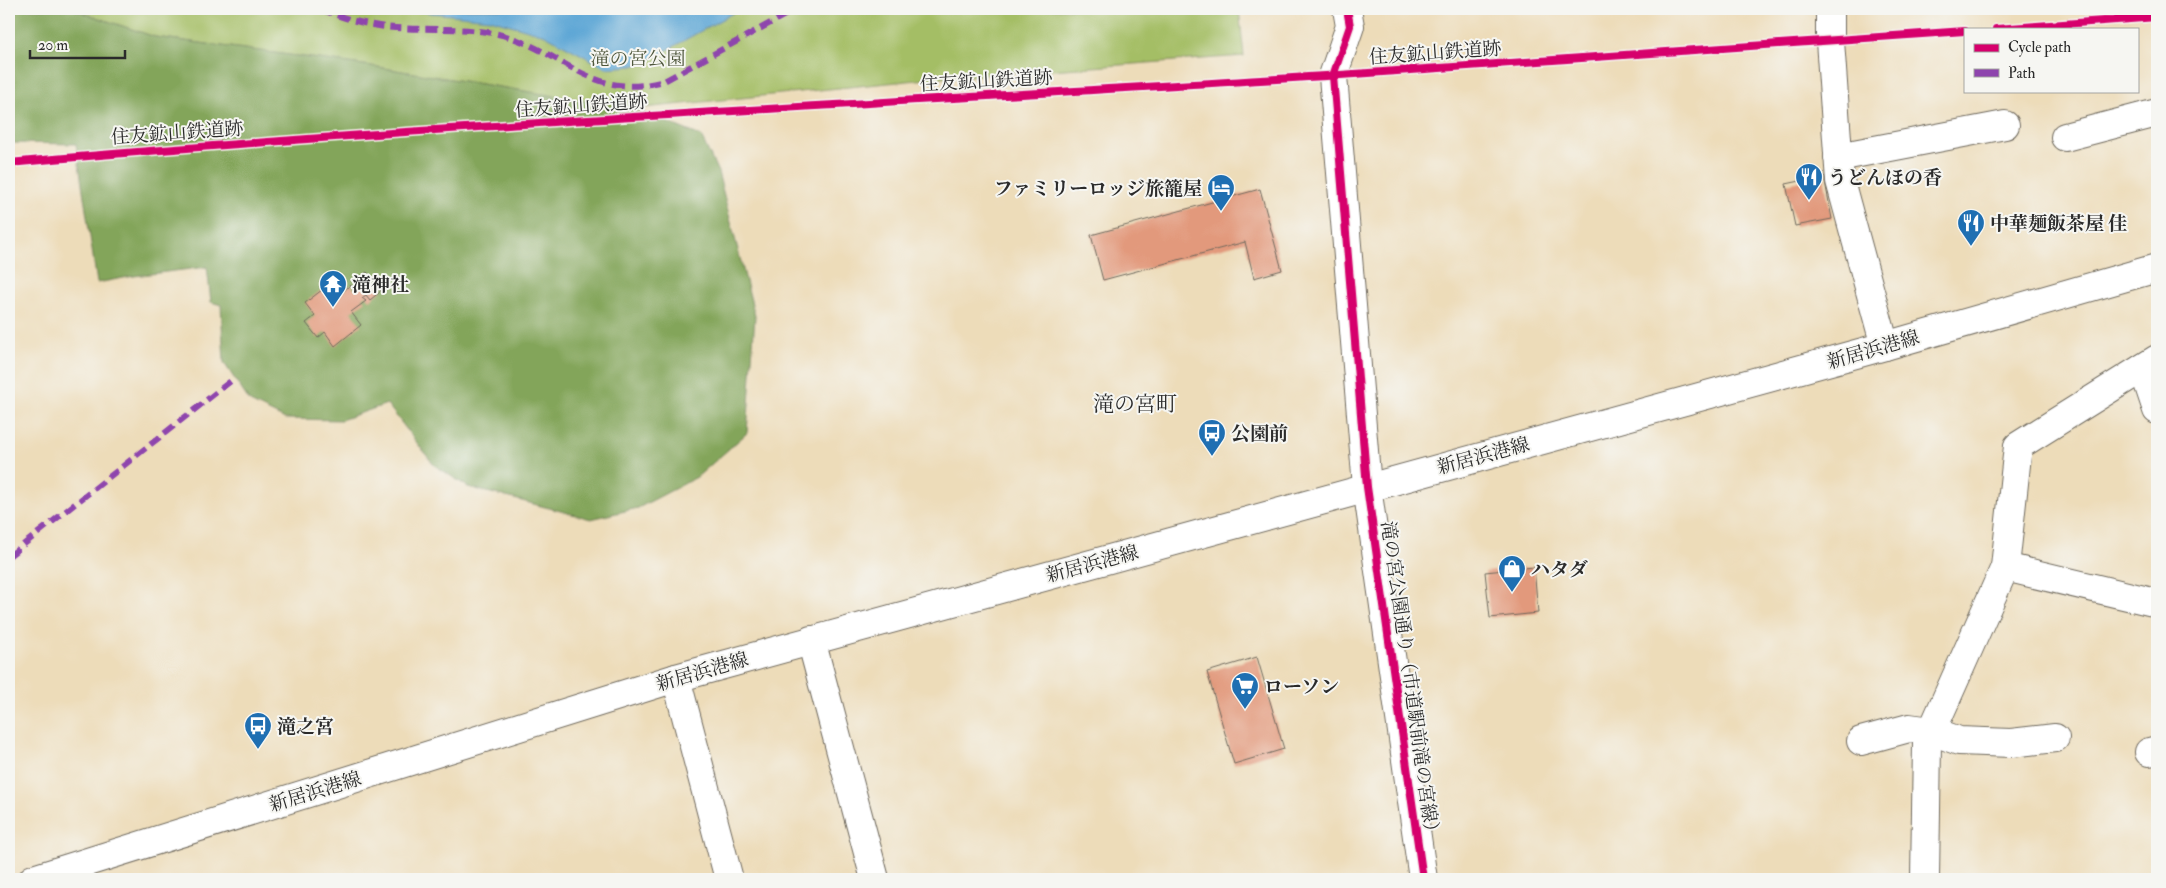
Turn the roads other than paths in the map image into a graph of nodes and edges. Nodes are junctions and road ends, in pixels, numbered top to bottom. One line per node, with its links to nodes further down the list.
1 (1347, 9): 11 (street, 滝の宮公園通り（市道駅前滝の宮線）)
2 (1830, 9): 6 (street)
3 (2157, 113): 5 (street)
4 (2005, 125): 6 (street)
5 (2065, 137)
6 (1838, 157): 8 (street)
7 (2157, 268): 8 (street, 新居浜港線)
8 (1885, 346): 11 (street, 新居浜港線)
9 (2150, 363): 10 (street); 12 (street)
10 (2157, 410)
11 (1367, 487): 14 (street, 新居浜港線); 22 (street, 滝の宮公園通り（市道駅前滝の宮線）)
12 (2005, 567): 13 (street); 16 (street)
13 (2157, 603)
14 (811, 640): 15 (street, 新居浜港線); 21 (street)
15 (676, 678): 19 (street, 新居浜港線); 20 (street)
16 (1932, 731): 17 (street); 18 (street); 23 (street)
17 (2055, 738)
18 (1861, 741)
19 (44, 878)
20 (729, 879)
21 (875, 879)
22 (1423, 879)
23 (1925, 879)

